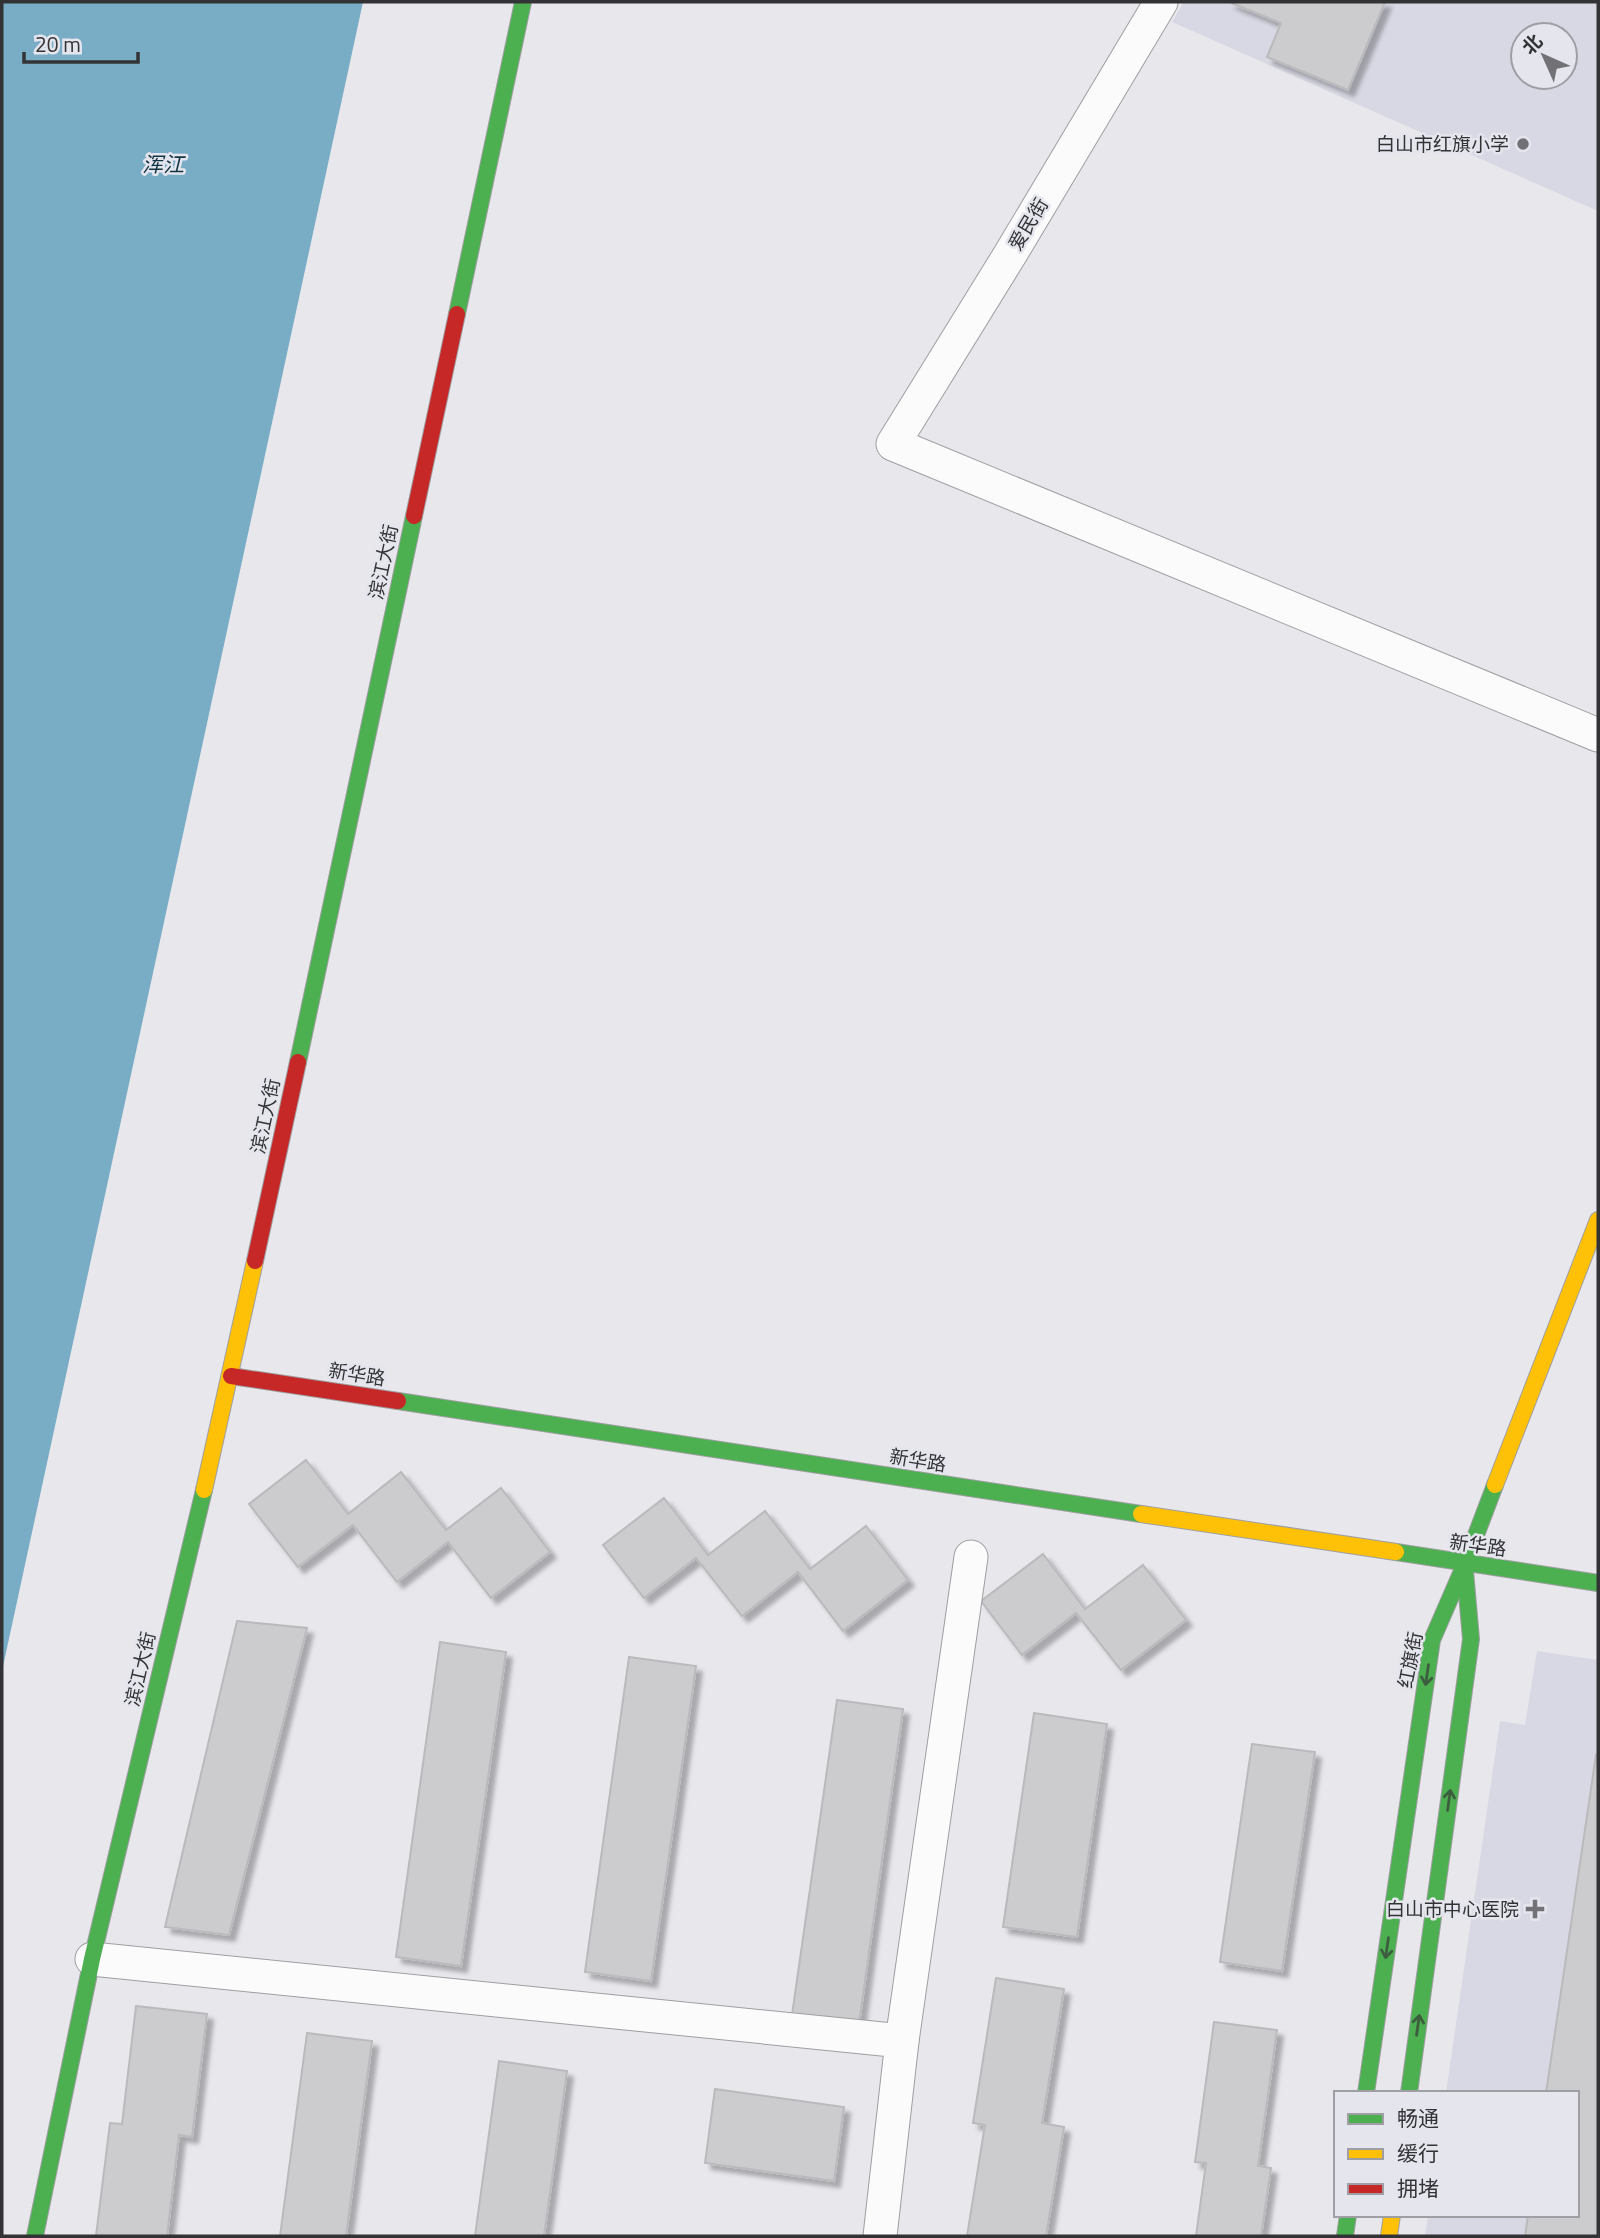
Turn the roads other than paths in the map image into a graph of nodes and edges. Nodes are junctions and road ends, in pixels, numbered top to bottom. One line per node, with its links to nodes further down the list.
1 (523, 2): 5 (main road, 滨江大街)
2 (1161, 2): 3 (street, 爱民街)
3 (1598, 735)
4 (1598, 1220): 7 (main road, 红旗街)
5 (232, 1376): 7 (main road, 新华路); 9 (main road, 滨江大街)
6 (971, 1557): 10 (street)
7 (1465, 1564): 8 (main road, 新华路); 11 (main road, 红旗街, one-way to 11); 12 (main road, one-way to 7)
8 (1598, 1584)
9 (92, 1959): 10 (street); 15 (main road, 滨江大街)
10 (902, 2041): 16 (street)
11 (1366, 2091)
12 (1409, 2091)
13 (1348, 2217): 17 (main road)
14 (1392, 2217): 18 (main road)
15 (35, 2236)
16 (880, 2236)
17 (1345, 2236)
18 (1389, 2236)

